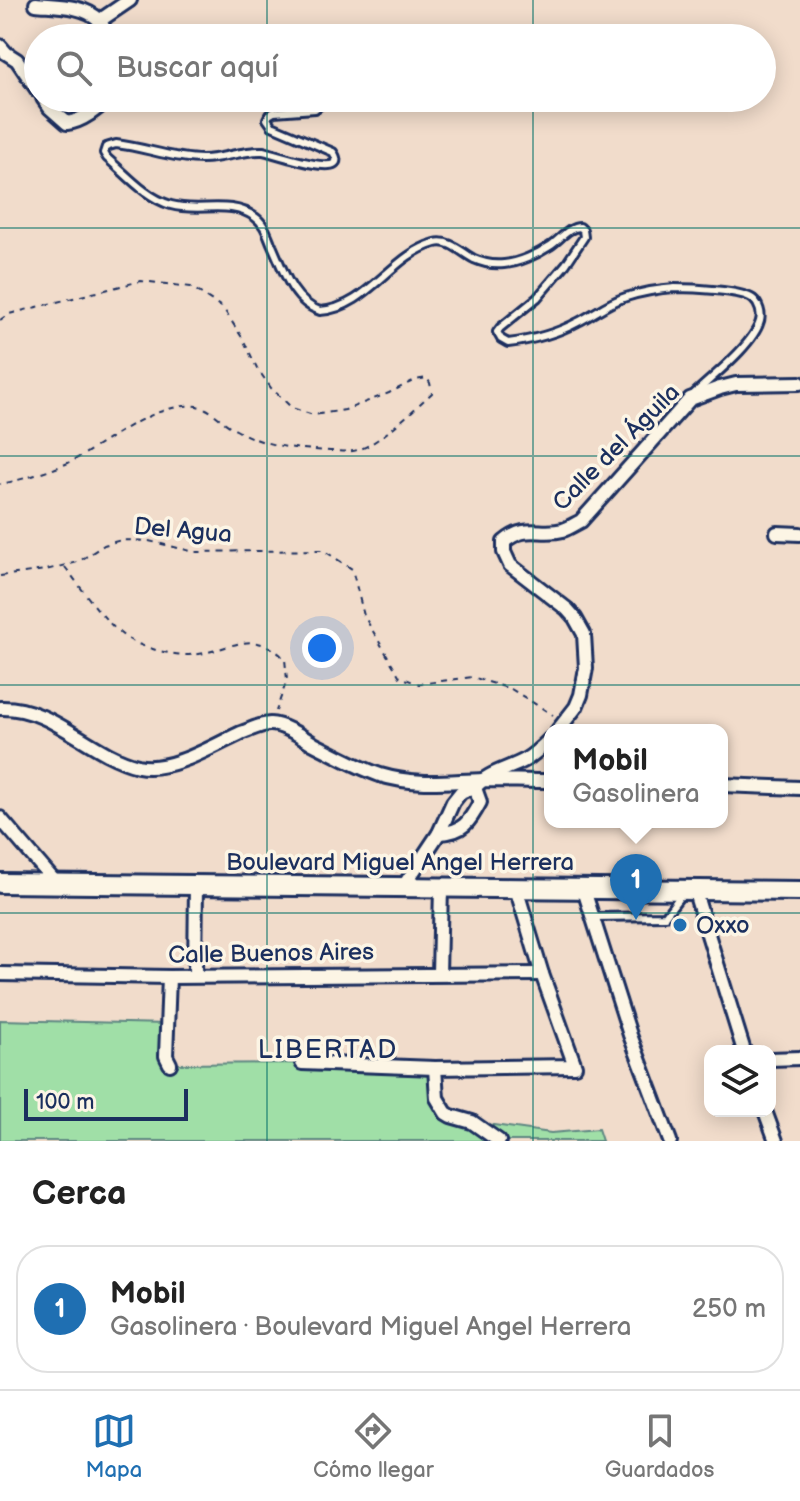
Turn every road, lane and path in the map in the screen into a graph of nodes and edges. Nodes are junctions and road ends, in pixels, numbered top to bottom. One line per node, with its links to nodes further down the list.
1 (130, 0): 3 (street)
2 (36, 4): 3 (street)
3 (99, 21): 4 (street)
4 (101, 24)
5 (0, 46): 6 (street)
6 (24, 70)
7 (55, 112): 8 (street)
8 (91, 112)
9 (274, 112): 12 (lane)
10 (0, 320): 13 (path)
11 (800, 383): 12 (street, Calle del Águila)
12 (690, 399): 21 (street, Calle del Águila)
13 (0, 484)
14 (777, 533): 15 (street)
15 (800, 534)
16 (64, 565): 17 (path, Del Agua); 19 (path); 20 (path, Del Agua)
17 (0, 576)
18 (0, 708): 19 (street)
19 (271, 724): 24 (street)
20 (558, 724)
21 (563, 724)
22 (544, 745): 24 (street)
23 (544, 781): 24 (street)
24 (478, 784): 28 (street); 28 (street)
25 (728, 785): 26 (street)
26 (800, 788)
27 (0, 818): 30 (street)
28 (439, 833): 32 (street)
29 (0, 883): 30 (street, Boulevard Miguel Angel Herrera)
30 (56, 883): 31 (street, Boulevard Miguel Angel Herrera)
31 (196, 884): 32 (street, Boulevard Miguel Angel Herrera); 42 (street)
32 (403, 887): 33 (street, Boulevard Miguel Angel Herrera)
33 (441, 887): 35 (street, Boulevard Miguel Angel Herrera); 40 (street)
34 (583, 887): 35 (street, Boulevard Miguel Angel Herrera); 36 (street, Boulevard Miguel Angel Herrera); 38 (street)
35 (516, 888): 41 (street)
36 (690, 889): 37 (street, Boulevard Miguel Angel Herrera); 38 (lane); 44 (street)
37 (800, 891)
38 (593, 917): 52 (street)
39 (0, 974): 43 (street, Calle Buenos Aires)
40 (439, 974): 41 (street, Calle Buenos Aires); 42 (street, Calle Buenos Aires)
41 (542, 974): 49 (street)
42 (195, 976): 43 (street, Calle Buenos Aires)
43 (169, 977): 48 (street)
44 (742, 1045)
45 (800, 1058): 46 (street)
46 (776, 1059)
47 (302, 1063): 49 (street)
48 (170, 1064)
49 (435, 1068): 51 (street)
50 (767, 1117): 53 (street)
51 (499, 1141)
52 (670, 1141)
53 (776, 1141)

